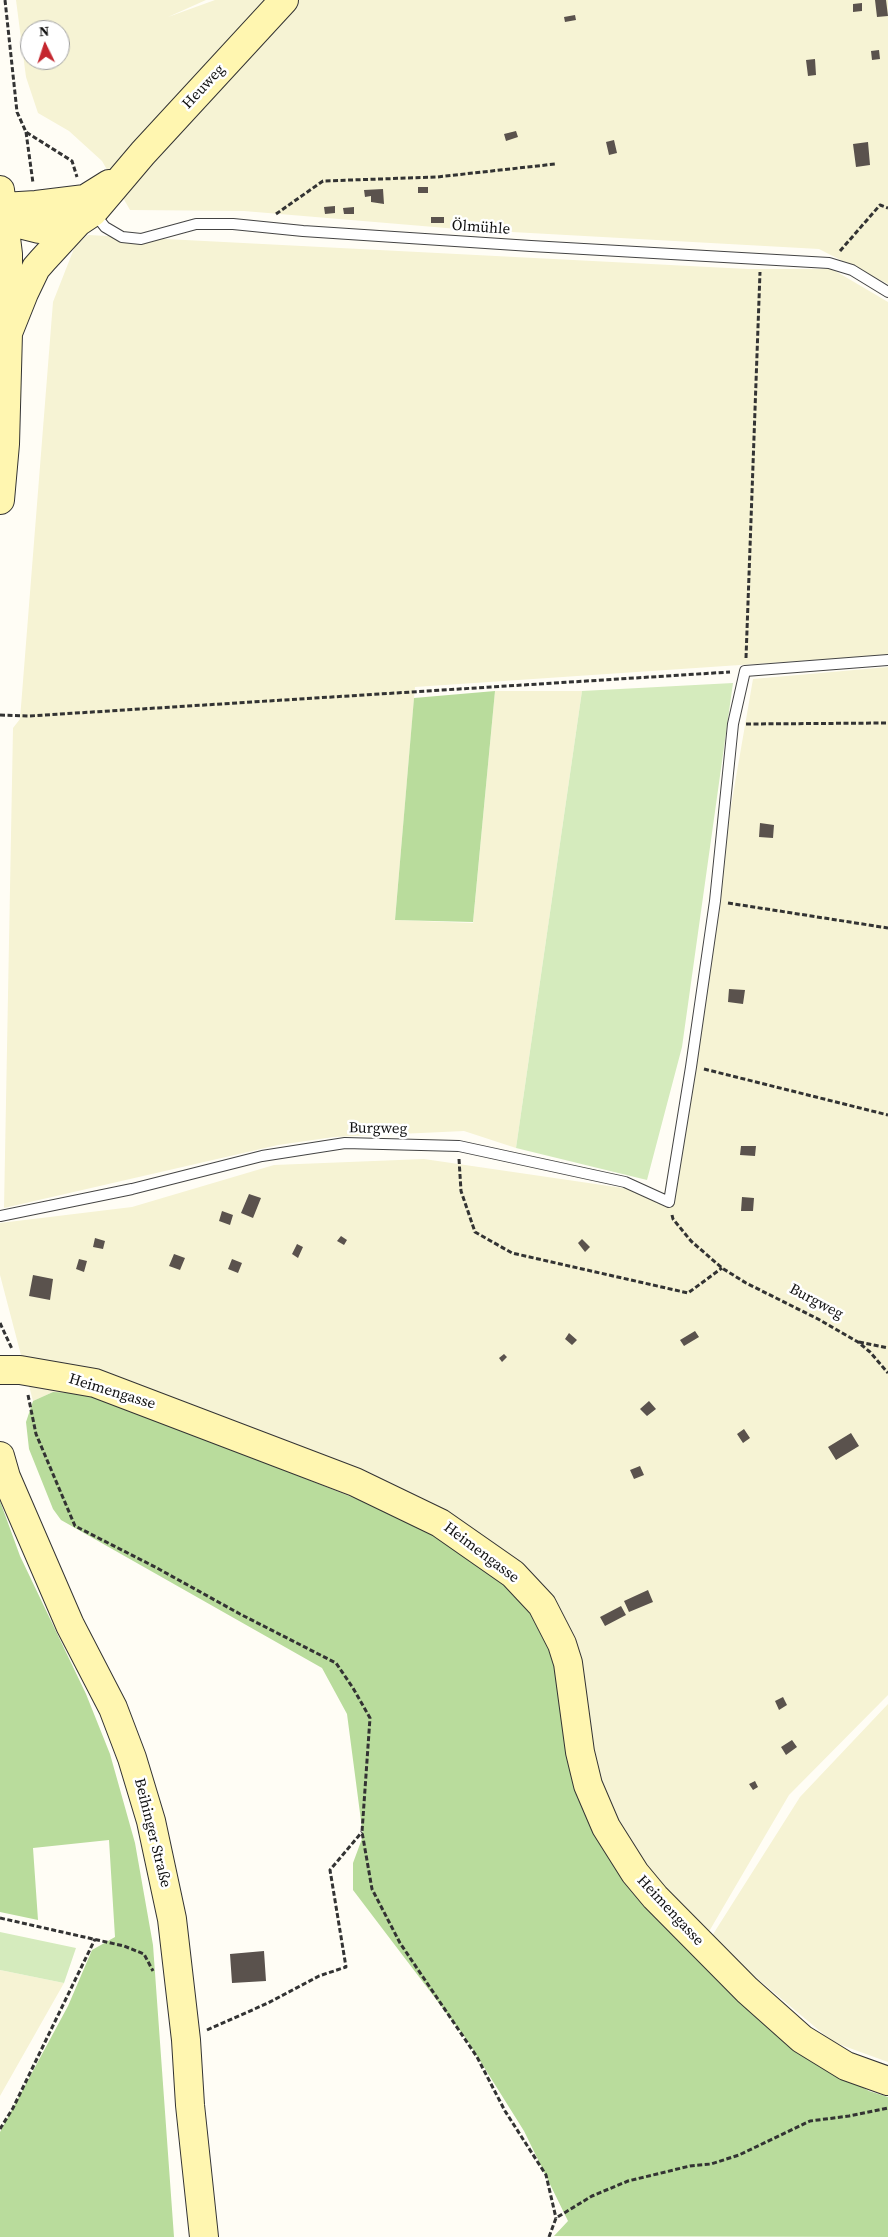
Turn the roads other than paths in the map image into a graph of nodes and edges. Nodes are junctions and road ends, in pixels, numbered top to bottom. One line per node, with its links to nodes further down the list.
1 (284, 0): 3 (street, Heuweg)
2 (1, 198): 3 (street); 5 (street)
3 (85, 211): 4 (lane, Ölmühle); 5 (street)
4 (888, 292)
5 (8, 333): 6 (street)
6 (0, 500)
7 (888, 660): 8 (lane, Burgweg)
8 (0, 1216)
9 (10, 1370): 11 (street, Heimengasse)
10 (0, 1456): 12 (street, Beihinger Straße)
11 (888, 2081)
12 (204, 2237)

